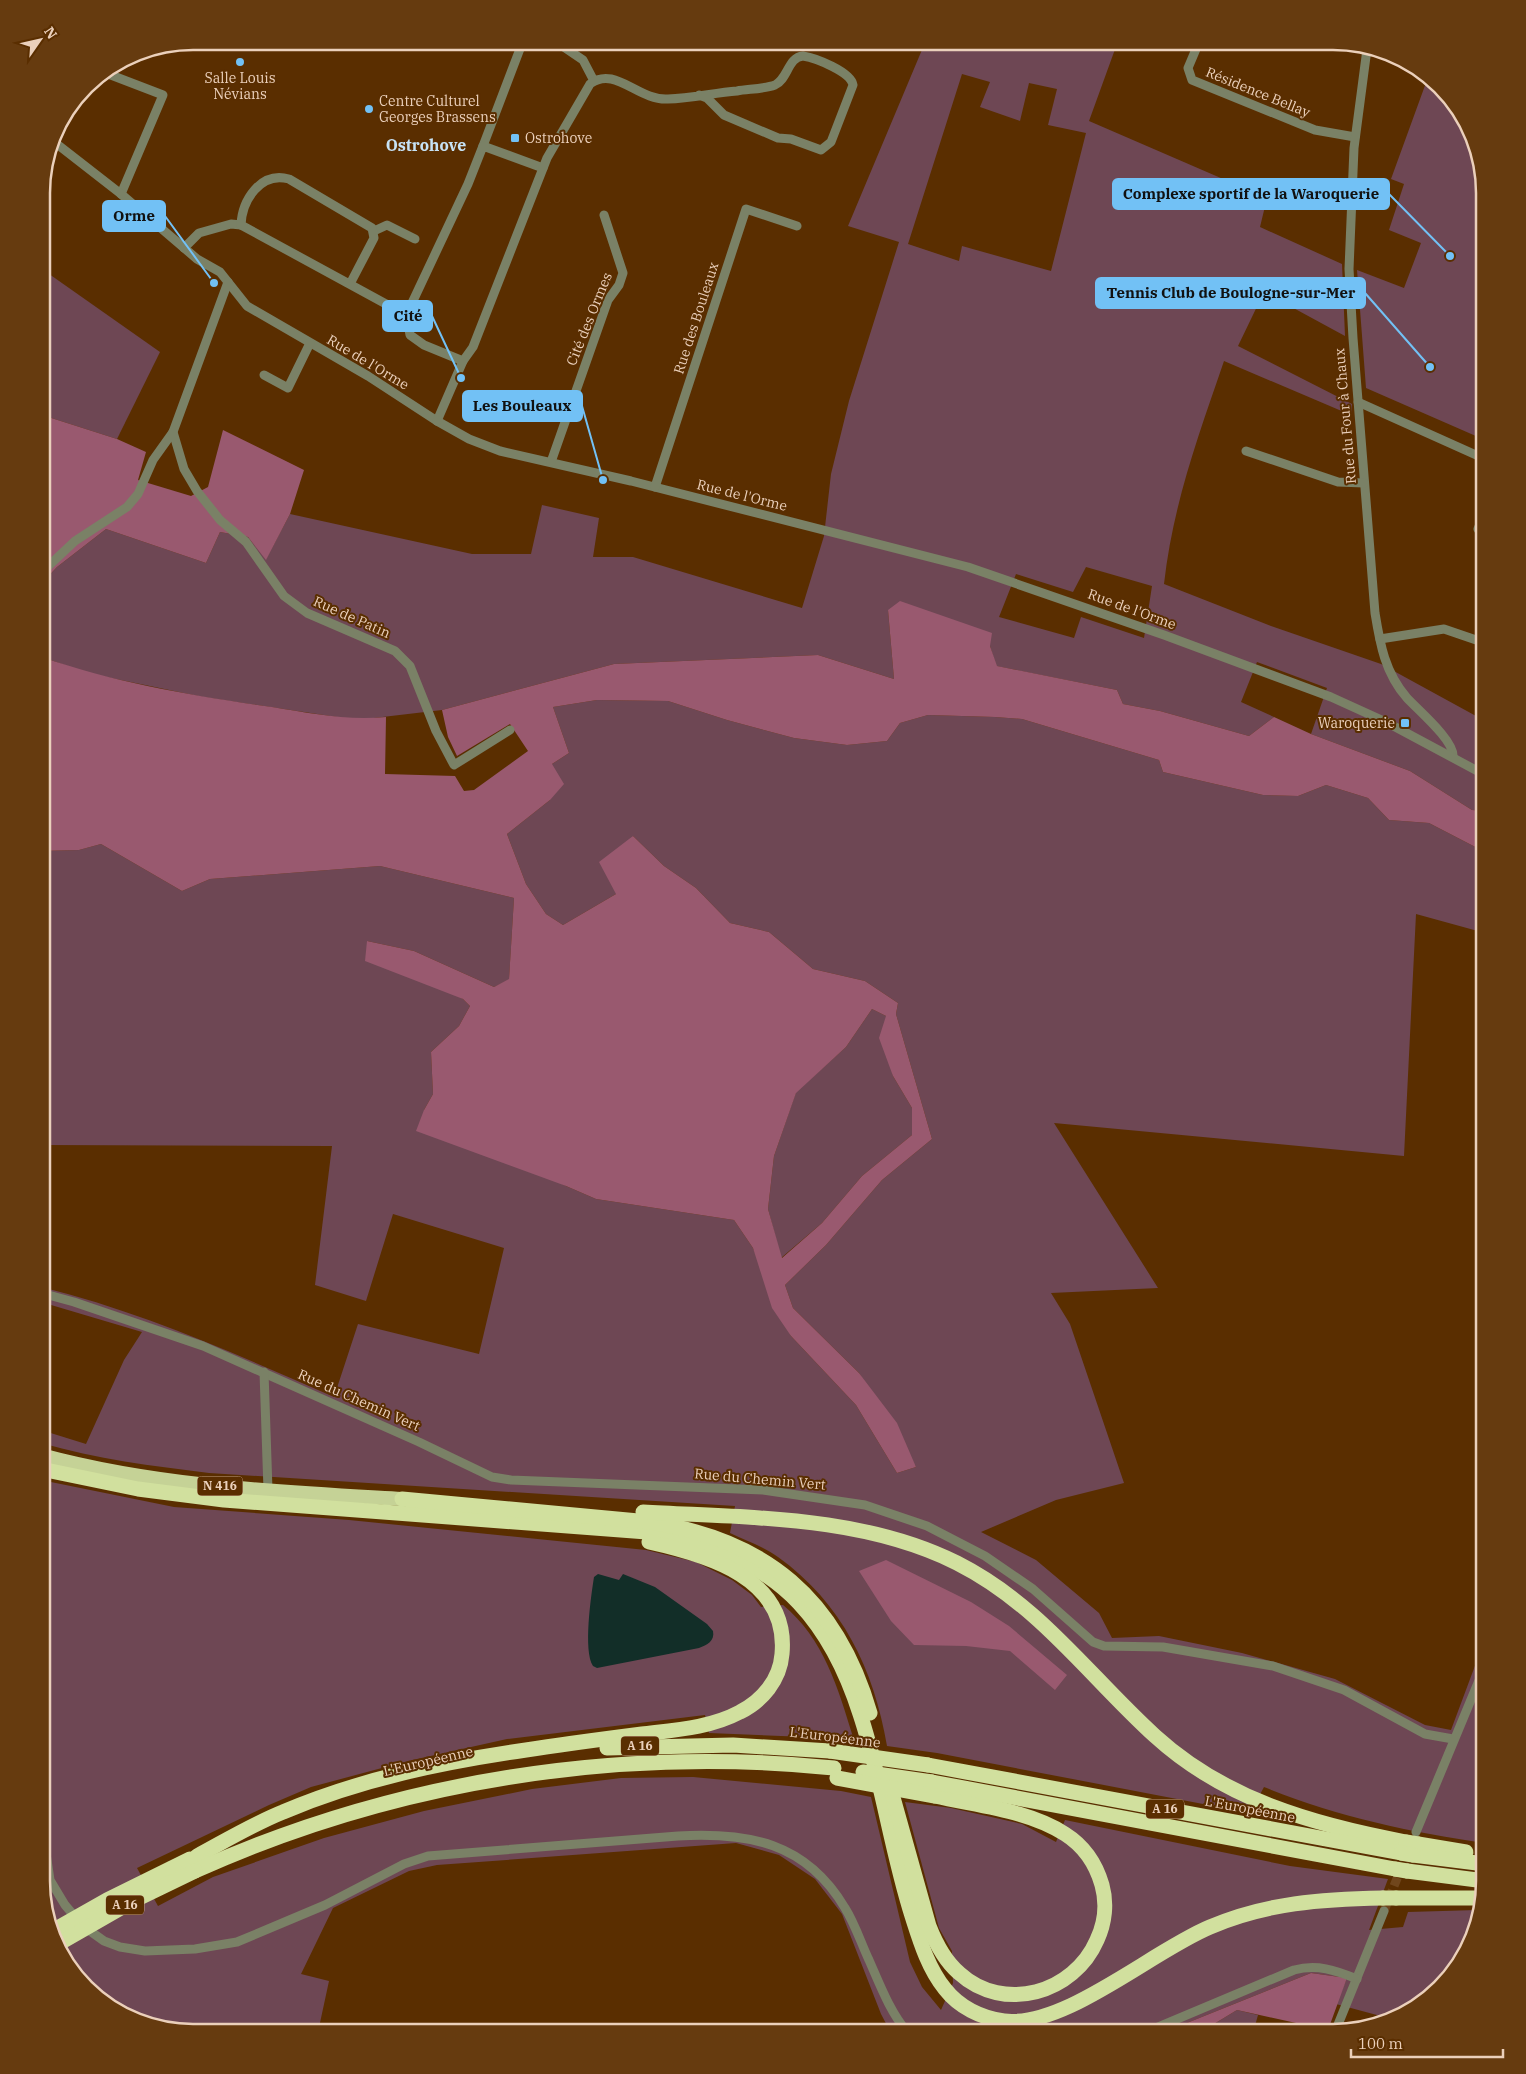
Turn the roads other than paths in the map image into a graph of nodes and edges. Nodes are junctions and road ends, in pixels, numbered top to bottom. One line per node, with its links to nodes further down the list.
1 (519, 50): 10 (street)
2 (568, 50): 6 (street)
3 (1196, 50): 8 (street, Résidence Bellay)
4 (1366, 54): 8 (street, Rue du Four à Chaux)
5 (112, 75): 12 (street)
6 (594, 81): 7 (street); 11 (street)
7 (699, 95): 7 (street)
8 (1355, 137): 25 (street, Rue du Four à Chaux)
9 (59, 145): 12 (street, Rue de l'Orme)
10 (482, 146): 11 (street); 23 (street)
11 (543, 168): 23 (street)
12 (121, 194): 18 (street, Rue de l'Orme)
13 (604, 215): 30 (street, Cité des Ormes)
14 (241, 225): 16 (street); 18 (street); 20 (street)
15 (797, 226): 32 (street, Rue des Bouleaux)
16 (374, 231): 17 (street); 20 (street)
17 (415, 239)
18 (184, 248): 19 (street, Rue de l'Orme)
19 (228, 282): 22 (street, Rue de l'Orme); 27 (street)
20 (350, 284): 21 (street)
21 (386, 304)
22 (310, 343): 24 (street); 26 (street, Rue de l'Orme)
23 (463, 361): 26 (street)
24 (264, 374)
25 (1358, 402): 29 (street); 31 (street, Rue du Four à Chaux)
26 (437, 422): 30 (street, Rue de l'Orme)
27 (172, 432): 33 (street); 36 (street, Rue de Patin)
28 (1246, 451): 31 (street)
29 (1476, 455)
30 (551, 462): 32 (street, Rue de l'Orme)
31 (1364, 483): 34 (street, Rue du Four à Chaux)
32 (656, 487): 37 (street, Rue de l'Orme)
33 (50, 564)
34 (1380, 639): 35 (street); 37 (street, Rue du Four à Chaux)
35 (1476, 640)
36 (510, 730)
37 (1453, 757): 38 (street, Rue de l'Orme)
38 (1476, 770)
39 (50, 1295): 40 (street, Rue du Chemin Vert)
40 (264, 1372): 43 (street); 48 (street, Rue du Chemin Vert)
41 (50, 1457): 43 (highway, N 416)
42 (50, 1472): 46 (highway)
43 (268, 1490): 44 (highway, N 416)
44 (402, 1499): 45 (highway)
45 (457, 1503): 49 (highway); 50 (highway)
46 (497, 1520): 52 (highway); 57 (highway)
47 (1476, 1687): 48 (street)
48 (1453, 1739): 50 (street)
49 (933, 1789): 52 (highway, A 16, bridge); 55 (highway, A 16)
50 (1411, 1845): 51 (highway); 52 (highway, L'Européenne / A 16, bridge); 53 (highway, L'Européenne / A 16)
51 (1476, 1854)
52 (194, 1862): 58 (highway, A 16, bridge); 59 (highway, A 16, bridge)
53 (1476, 1862)
54 (50, 1880): 61 (street)
55 (1476, 1880)
56 (1475, 1898): 57 (highway)
57 (1387, 1903): 60 (street)
58 (58, 1928)
59 (63, 1941)
60 (1356, 1979): 62 (street); 63 (street)
61 (902, 2024)
62 (1165, 2024)
63 (1338, 2024)

